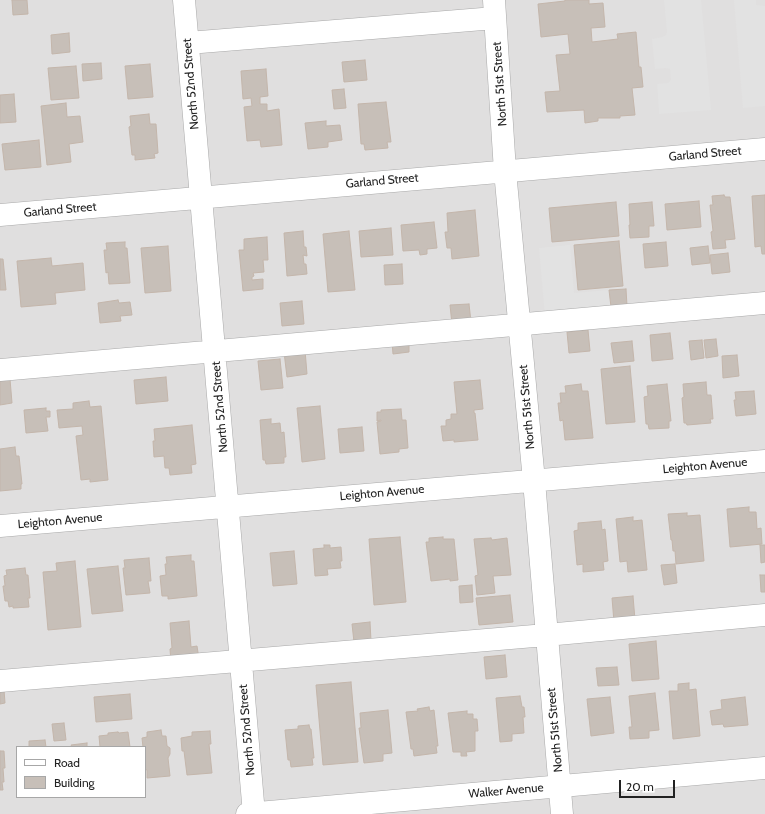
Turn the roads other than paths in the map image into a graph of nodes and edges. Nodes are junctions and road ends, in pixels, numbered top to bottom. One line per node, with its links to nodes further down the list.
1 (184, 0): 3 (street, North 52nd Street)
2 (494, 9): 3 (street); 5 (street, North 51st Street)
3 (188, 43): 6 (street, North 52nd Street)
4 (765, 149): 5 (street, Garland Street)
5 (506, 170): 6 (street, Garland Street); 9 (street, North 51st Street)
6 (201, 198): 7 (street, Garland Street); 10 (street, North 52nd Street)
7 (0, 215)
8 (765, 303): 9 (street)
9 (520, 324): 10 (street); 13 (street, North 51st Street)
10 (215, 351): 11 (street); 14 (street, North 52nd Street)
11 (0, 370)
12 (765, 461): 13 (street, Leighton Avenue)
13 (534, 481): 14 (street, Leighton Avenue); 17 (street, North 51st Street)
14 (228, 506): 15 (street, Leighton Avenue); 18 (street, North 52nd Street)
15 (0, 526)
16 (765, 615): 17 (street)
17 (546, 635): 18 (street); 21 (street, North 51st Street)
18 (242, 661): 19 (street); 22 (street, North 52nd Street)
19 (0, 681)
20 (765, 768): 21 (street, Walker Avenue)
21 (560, 786): 22 (street, Walker Avenue); 23 (street, North 51st Street)
22 (252, 814)
23 (562, 814)

